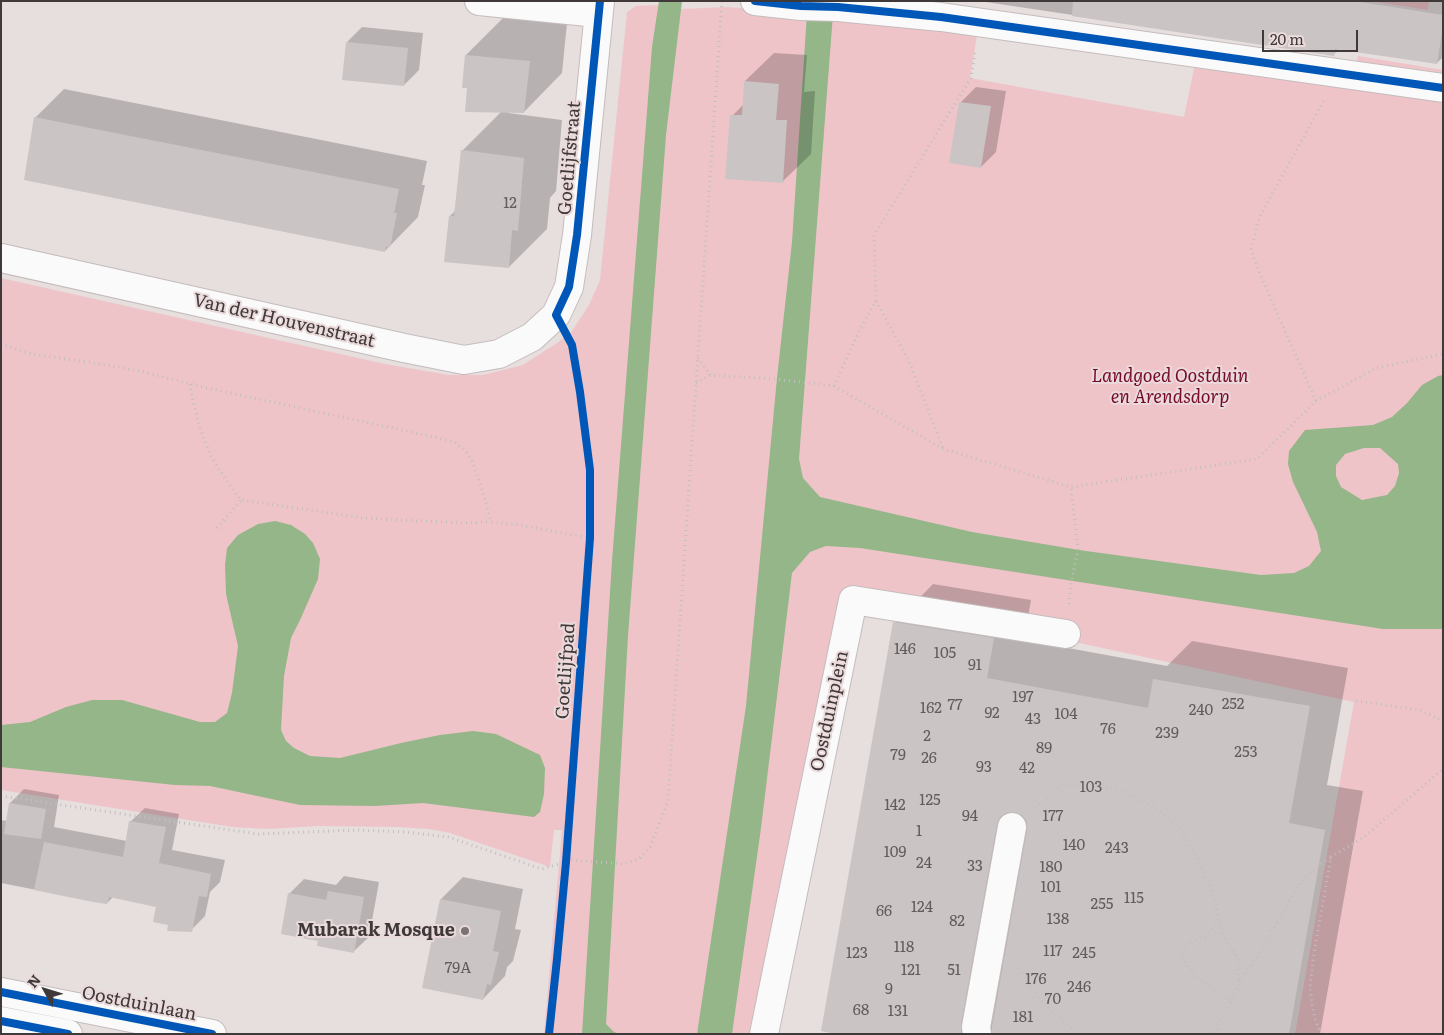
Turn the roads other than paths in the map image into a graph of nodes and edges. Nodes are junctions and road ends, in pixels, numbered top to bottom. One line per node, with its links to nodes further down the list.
1 (479, 1): 3 (street)
2 (755, 1): 4 (street)
3 (599, 7): 7 (street, Goetlijfstraat)
4 (941, 9): 5 (street)
5 (1443, 88)
6 (1, 258): 7 (street, Van der Houvenstraat)
7 (556, 315)
8 (1066, 634): 16 (street, Oostduinplein)
9 (1012, 827): 17 (street)
10 (1, 992): 11 (street, Oostduinlaan)
11 (37, 998): 13 (street); 15 (street, Oostduinlaan)
12 (1, 1021): 13 (street)
13 (31, 1030): 14 (street)
14 (68, 1034)
15 (212, 1034)
16 (764, 1034)
17 (977, 1034)

